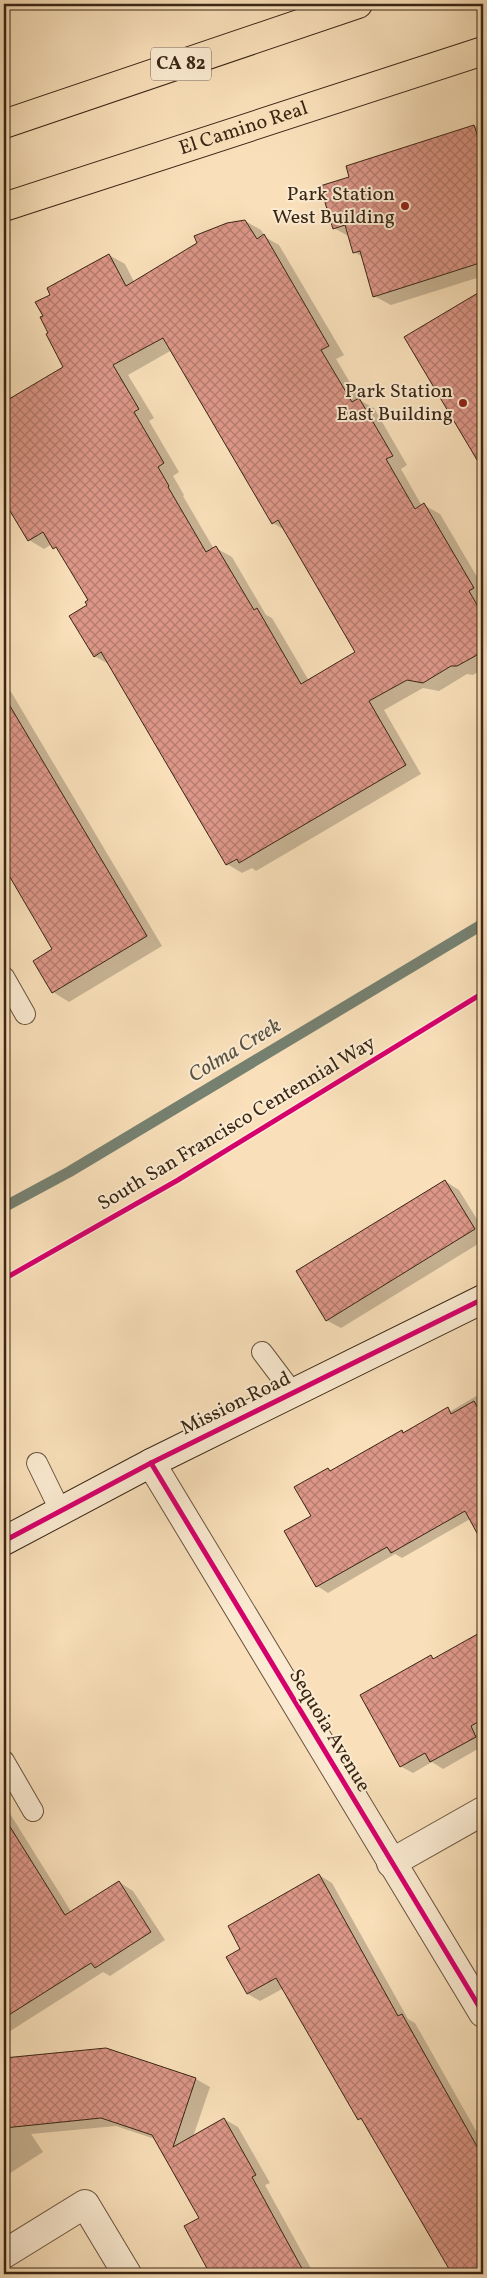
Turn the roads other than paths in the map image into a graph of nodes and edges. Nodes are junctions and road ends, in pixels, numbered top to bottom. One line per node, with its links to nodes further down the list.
1 (358, 4): 3 (main road, CA 82)
2 (483, 51): 4 (main road, El Camino Real)
3 (4, 124)
4 (4, 206)
5 (4, 977): 6 (lane)
6 (25, 1014)
7 (483, 1299): 9 (street, Mission Road)
8 (262, 1352): 9 (lane)
9 (294, 1393): 11 (street, Mission Road)
10 (37, 1463): 12 (lane)
11 (151, 1463): 12 (street, Mission Road); 17 (street, Sequoia Avenue)
12 (60, 1510): 13 (street, Mission Road)
13 (4, 1541)
14 (4, 1761): 15 (lane)
15 (33, 1811)
16 (483, 1811): 17 (street)
17 (391, 1863): 18 (street, Sequoia Avenue)
18 (483, 2013)
19 (4, 2254): 20 (street)
20 (127, 2274)

